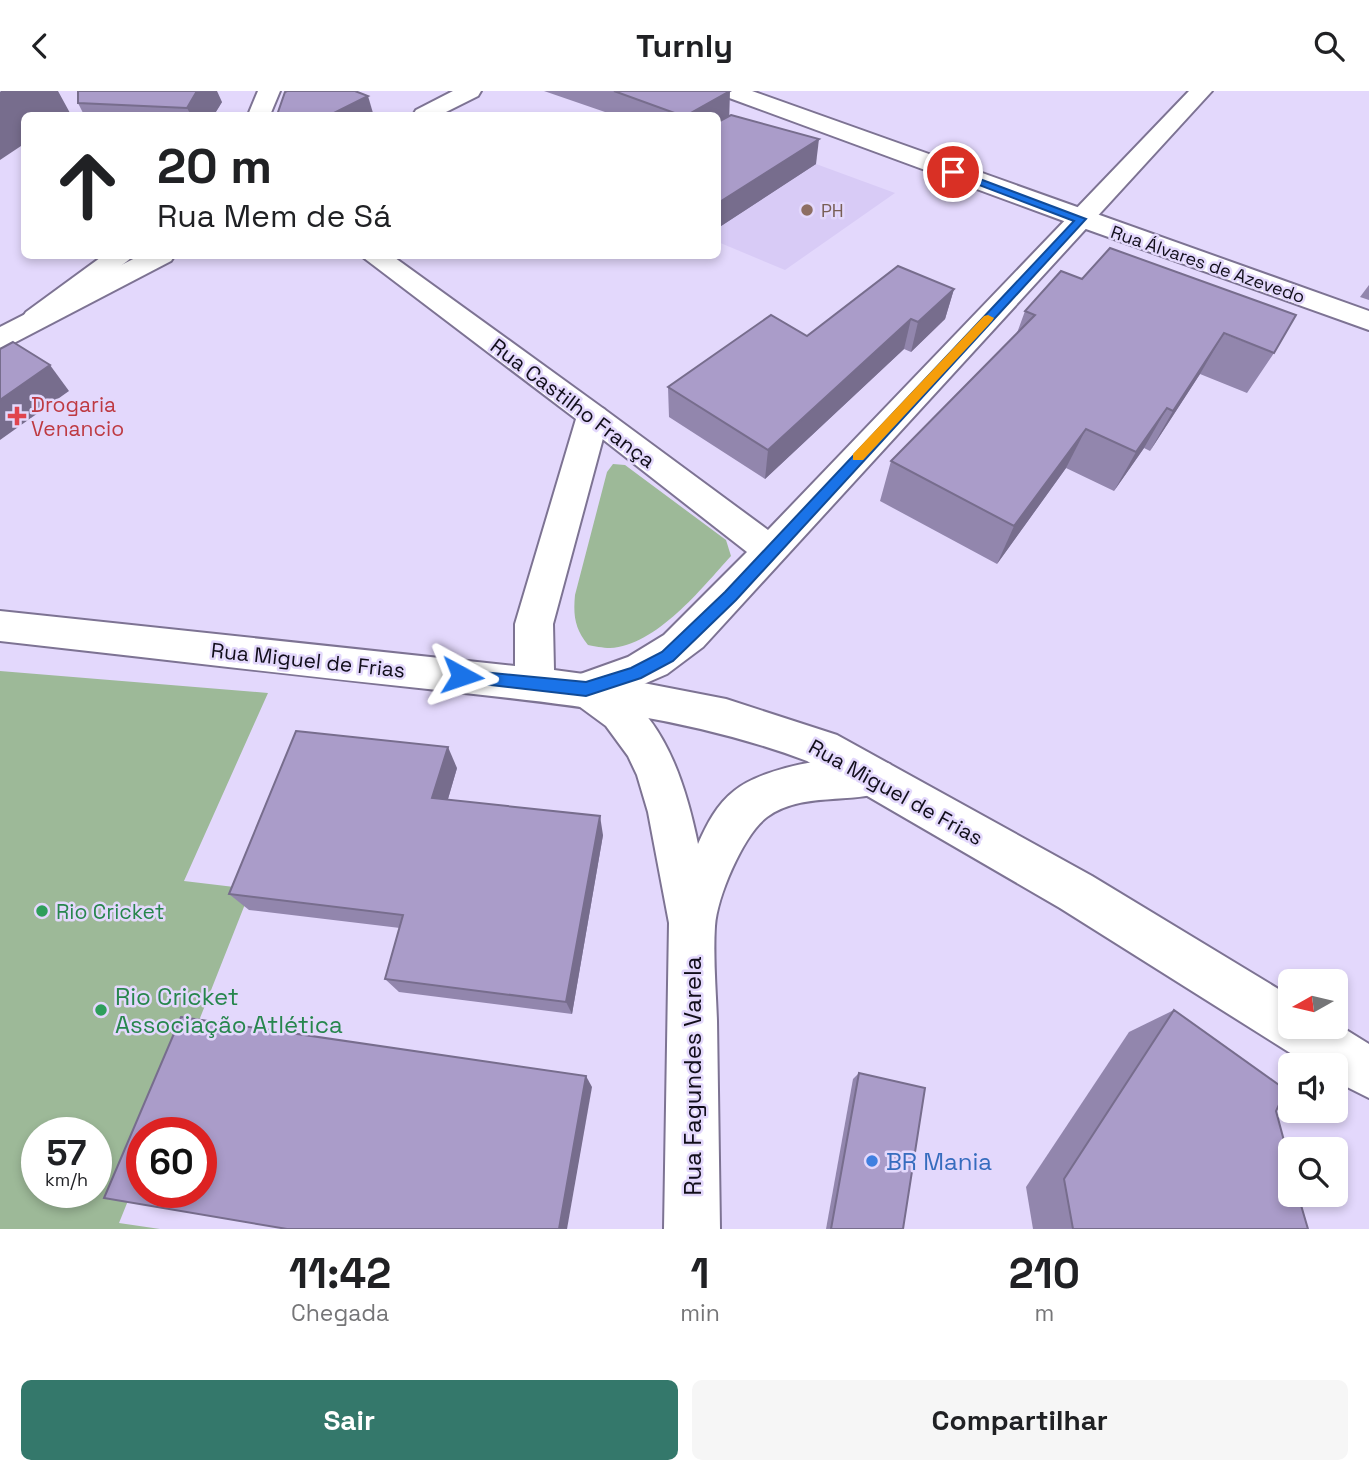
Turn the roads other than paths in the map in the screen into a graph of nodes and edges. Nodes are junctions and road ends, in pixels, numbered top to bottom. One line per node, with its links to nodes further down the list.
1 (269, 91): 5 (main road)
2 (470, 91): 6 (main road)
3 (732, 91): 7 (main road, Rua Álvares de Azevedo)
4 (1201, 91): 7 (main road)
5 (260, 112)
6 (430, 112)
7 (1080, 219): 11 (main road, Rua Álvares de Azevedo); 15 (main road)
8 (117, 259): 12 (main road)
9 (154, 259): 12 (main road)
10 (378, 259): 14 (main road, Rua Castilho França)
11 (1369, 321)
12 (27, 325): 13 (main road)
13 (0, 339)
14 (593, 416): 15 (main road, Rua Castilho França); 17 (main road)
15 (771, 551): 18 (main road)
16 (0, 627): 17 (main road, Rua Miguel de Frias)
17 (535, 683): 18 (main road, Rua Miguel de Frias)
18 (586, 689): 19 (main road, Rua Miguel de Frias); 20 (main road, Rua Fagundes Varela)
19 (876, 777): 20 (main road, Rua Fagundes Varela); 21 (main road, Rua Miguel de Frias)
20 (692, 923): 24 (main road, Rua Fagundes Varela)
21 (1278, 1017)
22 (1314, 1039): 23 (main road)
23 (1369, 1073)
24 (692, 1229)

